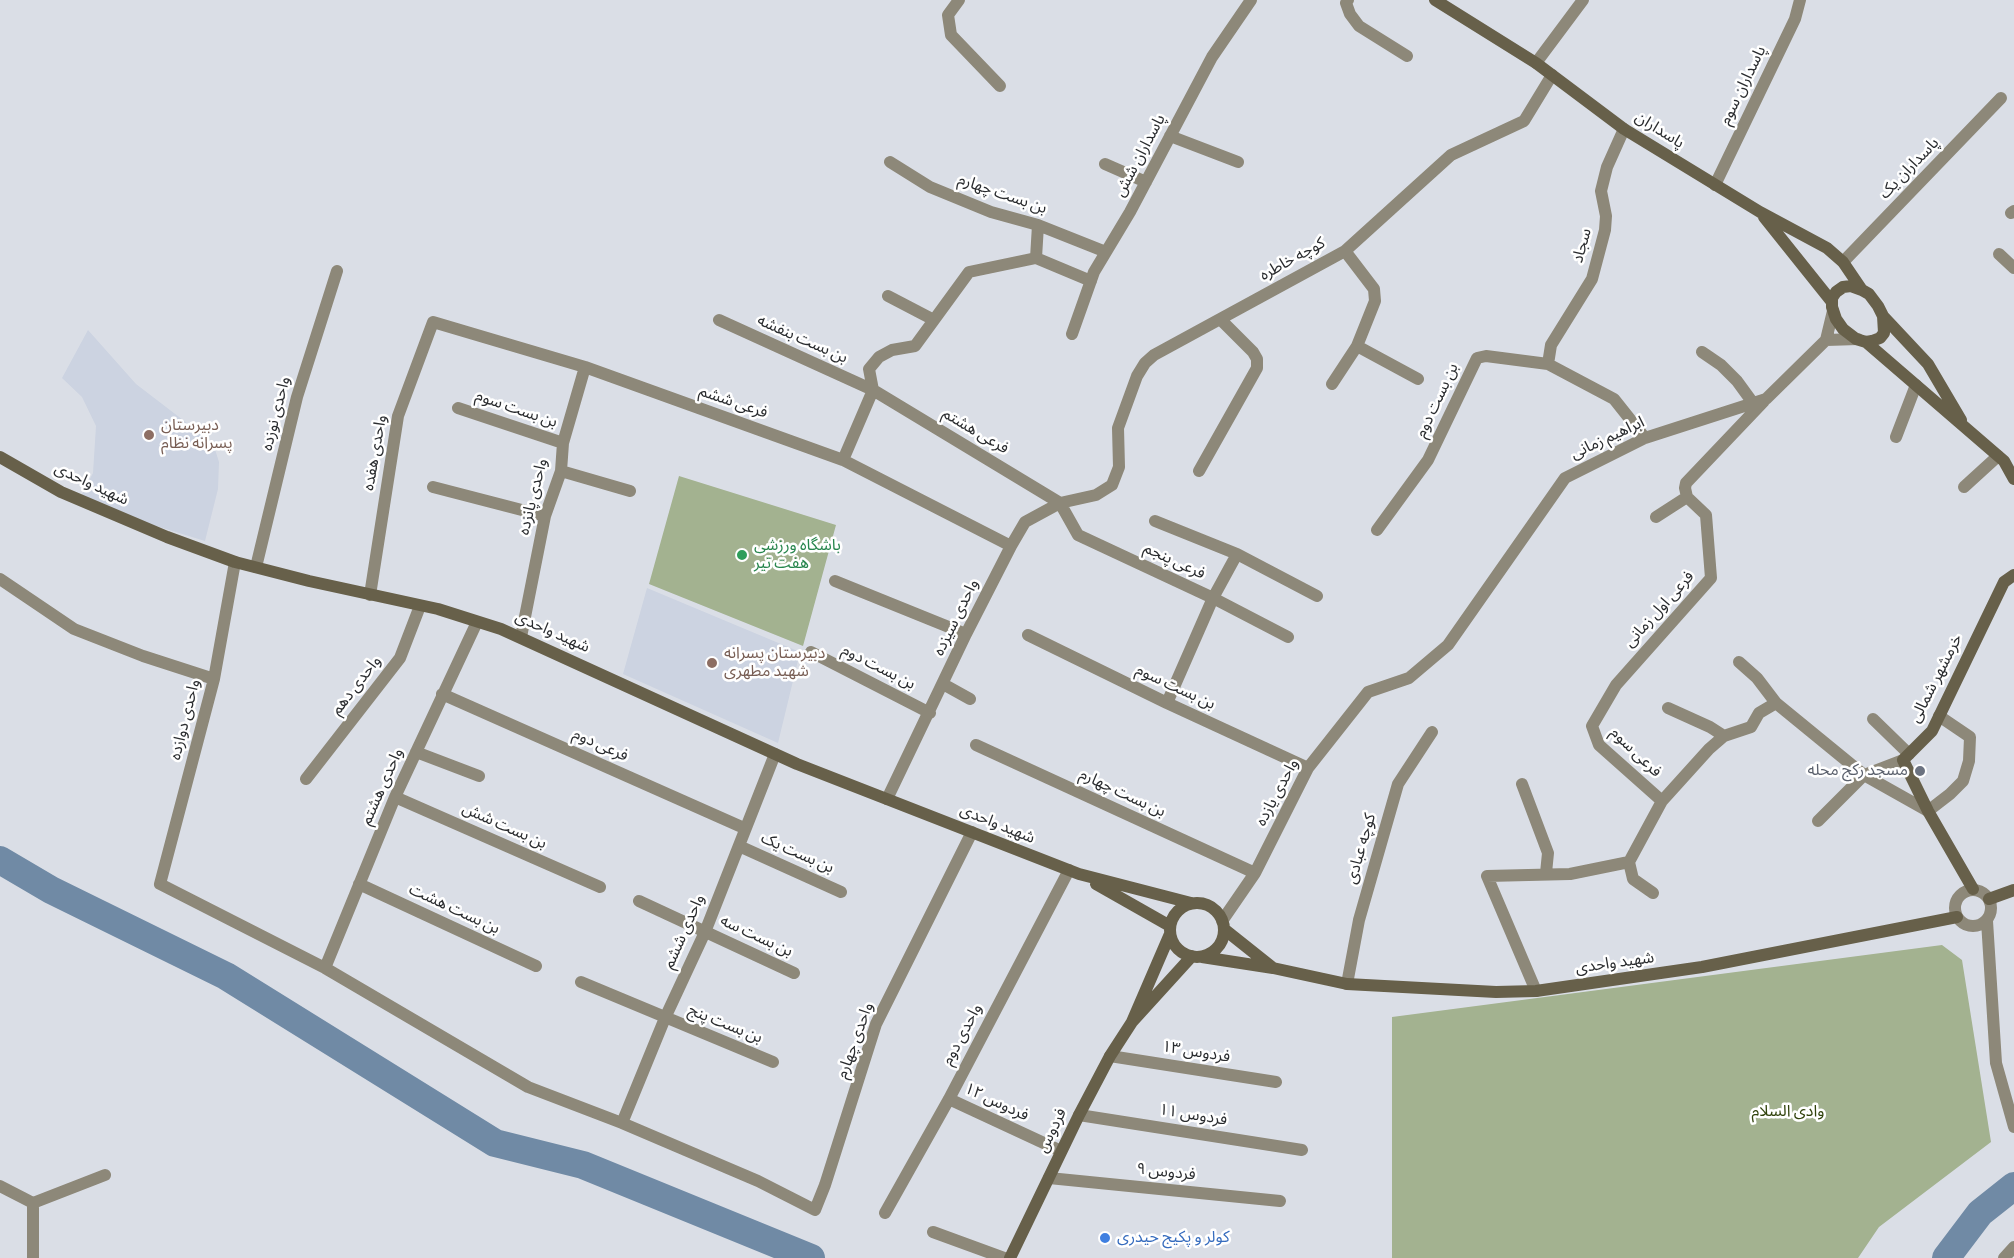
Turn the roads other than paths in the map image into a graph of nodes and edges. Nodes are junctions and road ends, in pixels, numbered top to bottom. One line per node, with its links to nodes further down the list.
1 (959, 0): 10 (street)
2 (1251, 0): 13 (street, پاسداران شش)
3 (1348, 0): 7 (street)
4 (1435, 0): 8 (street, پاسداران)
5 (1583, 0): 8 (street)
6 (1800, 0): 18 (street, پاسداران سوم)
7 (1407, 56)
8 (1536, 63): 9 (street, پاسداران)
9 (1552, 75): 12 (street, پاسداران); 21 (street, كوچه خاطره)
10 (1000, 86)
11 (2001, 98): 25 (street, پاسداران یک)
12 (1624, 129): 18 (street, پاسداران); 42 (street, سجاد)
13 (1170, 136): 15 (street); 17 (street, پاسداران شش)
14 (890, 162): 20 (street, بن بست چهارم)
15 (1238, 162)
16 (1105, 164): 17 (street)
17 (1146, 182): 22 (street, پاسداران شش)
18 (1715, 185): 19 (street, پاسداران)
19 (1760, 212): 25 (street, پاسداران); 31 (street)
20 (1038, 225): 22 (street, بن بست چهارم); 24 (street)
21 (1345, 251): 33 (street, كوچه خاطره); 40 (street)
22 (1106, 252): 28 (street, پاسداران شش)
23 (1999, 254): 26 (street)
24 (1036, 258): 28 (street); 35 (street)
25 (1844, 262): 29 (street, پاسداران)
26 (2014, 268)
27 (337, 271): 74 (street, واحدی نوزده)
28 (1091, 281): 37 (street, پاسداران شش)
29 (1862, 290): 31 (street); 32 (street)
30 (888, 296): 35 (street)
31 (1833, 307): 38 (street); 39 (street)
32 (1882, 316): 39 (street); 51 (street)
33 (1220, 319): 59 (street); 64 (street, كوچه خاطره)
34 (718, 320): 47 (street, بن بست بنفشه)
35 (934, 320): 47 (street)
36 (434, 322): 43 (street, فرعی ششم); 78 (street, واحدی هفده)
37 (1072, 334)
38 (1826, 340): 39 (street); 48 (street, ابراهیم زمانی)
39 (1862, 341): 46 (street)
40 (1357, 346): 44 (street); 45 (street)
41 (1702, 352): 49 (street)
42 (1548, 364): 53 (street, بن بست دوم); 70 (street, بن بست دوم)
43 (585, 368): 54 (street, واحدی پانزده); 57 (street, فرعی ششم)
44 (1418, 379)
45 (1332, 384)
46 (1916, 385): 51 (street); 52 (street)
47 (873, 390): 57 (street); 66 (street, فرعی هشتم)
48 (1766, 399): 49 (street, ابراهیم زمانی); 65 (street)
49 (1753, 403): 53 (street, ابراهیم زمانی)
50 (458, 408): 54 (street, بن بست سوم)
51 (1966, 429): 55 (street)
52 (1896, 437)
53 (1645, 438): 89 (street, ابراهیم زمانی)
54 (563, 443): 58 (street, واحدی پانزده)
55 (1998, 456): 60 (street); 62 (street)
56 (0, 457): 73 (street, شهید واحدی)
57 (843, 460): 71 (street, فرعی ششم)
58 (561, 471): 63 (street); 67 (street, واحدی پانزده)
59 (1199, 471)
60 (2014, 479)
61 (433, 487): 67 (street)
62 (1964, 487)
63 (630, 491)
64 (1096, 495): 66 (street, واحدی سیزده)
65 (1687, 497): 68 (street); 100 (street, فرعی اول زمانی)
66 (1060, 503): 71 (street, واحدی سیزده); 80 (street, فرعی پنجم)
67 (545, 516): 85 (street, واحدی پانزده)
68 (1656, 517)
69 (1155, 521): 72 (street)
70 (1377, 530)
71 (1011, 546): 83 (street, واحدی سیزده)
72 (1237, 554): 79 (street); 80 (street)
73 (235, 562): 74 (street, شهید واحدی); 90 (street, واحدی دوازده)
74 (256, 567): 78 (street, شهید واحدی)
75 (2014, 575): 98 (street, خرمشهر شمالی)
76 (0, 579): 90 (street)
77 (835, 581): 83 (street)
78 (370, 595): 81 (street, شهید واحدی)
79 (1317, 596)
80 (1213, 598): 86 (street, فرعی پنجم); 94 (street)
81 (420, 606): 82 (street, شهید واحدی); 110 (street, واحدی دهم)
82 (477, 622): 85 (street, شهید واحدی); 92 (street, واحدی هشتم)
83 (966, 634): 91 (street, واحدی سیزده)
84 (1028, 635): 94 (street, بن بست سوم)
85 (521, 637): 105 (street, شهید واحدی)
86 (1288, 637)
87 (811, 652): 97 (street, بن بست دوم)
88 (1739, 662): 95 (street)
89 (1409, 678): 107 (street, واحدی یازده)
90 (214, 679): 140 (street, واحدی دوازده)
91 (943, 684): 93 (street); 97 (street, واحدی سیزده)
92 (442, 694): 104 (street, واحدی هشتم); 117 (street, فرعی دوم)
93 (970, 699)
94 (1167, 703): 107 (street, بن بست سوم)
95 (1776, 703): 102 (street); 108 (street)
96 (1668, 708): 102 (street)
97 (930, 713): 113 (street, واحدی سیزده)
98 (1939, 716): 106 (street, خرمشهر شمالی); 115 (street)
99 (1873, 719): 106 (street)
100 (1592, 726): 114 (street, فرعی سوم)
101 (1432, 732): 144 (street, کوچه عبادی)
102 (1724, 736): 114 (street)
103 (976, 745): 122 (street, بن بست چهارم)
104 (416, 752): 109 (street); 112 (street, واحدی هشتم)
105 (775, 754): 113 (street, شهید واحدی); 117 (street, واحدی ششم)
106 (1906, 757): 108 (street); 115 (street)
107 (1308, 768): 122 (street, واحدی یازده)
108 (1864, 775): 115 (street); 116 (street)
109 (479, 776)
110 (306, 779)
111 (1522, 784): 123 (street)
112 (395, 797): 124 (street, واحدی هشتم); 125 (street, بن بست شش)
113 (887, 799): 118 (street, شهید واحدی)
114 (1662, 801): 120 (street)
115 (1928, 811): 126 (street)
116 (1818, 821)
117 (744, 828): 119 (street, واحدی ششم)
118 (972, 832): 121 (street, شهید واحدی); 153 (street, واحدی چهارم)
119 (740, 846): 128 (street, بن بست یک); 137 (street, واحدی ششم)
120 (1629, 862): 123 (street); 129 (street)
121 (1074, 872): 132 (street); 136 (street); 151 (street, واحدی دوم)
122 (1255, 873): 135 (street, واحدی یازده)
123 (1546, 873): 145 (street)
124 (359, 884): 139 (street, بن بست هشت); 140 (street, واحدی هشتم)
125 (600, 888)
126 (1973, 889): 130 (street); 133 (street)
127 (2014, 890): 130 (street)
128 (841, 892)
129 (1653, 893)
130 (1989, 898): 134 (street)
131 (639, 901): 137 (street, بن بست سه)
132 (1191, 903): 135 (street); 136 (street)
133 (1957, 917): 134 (street); 145 (street, شهید واحدی)
134 (1987, 921): 154 (street)
135 (1223, 925): 138 (street); 141 (street)
136 (1170, 930): 138 (street); 147 (street)
137 (705, 932): 142 (street, بن بست سه); 146 (street, واحدی ششم)
138 (1196, 956): 141 (street, شهید واحدی); 147 (street)
139 (536, 966)
140 (325, 968): 153 (street)
141 (1274, 969): 144 (street, شهید واحدی)
142 (794, 973)
143 (581, 982): 146 (street)
144 (1347, 984): 145 (street, شهید واحدی)
145 (1536, 991)
146 (665, 1018): 149 (street, بن بست پنج); 153 (street, واحدی ششم)
147 (1132, 1022): 148 (street, فردوس)
148 (1110, 1056): 150 (street, فردوس ۱۳); 152 (street, فردوس)
149 (773, 1062)
150 (1276, 1082)
151 (949, 1099): 156 (street, فردوس ۱۲); 162 (street, واحدی دوم)
152 (1079, 1115): 155 (street, فردوس ۱۱); 156 (street, فردوس)
153 (622, 1123)
154 (2013, 1126)
155 (1302, 1150)
156 (1061, 1151): 158 (street, فردوس)
157 (105, 1175): 161 (street)
158 (1049, 1178): 160 (street, فردوس ۹); 167 (street, فردوس)
159 (0, 1186): 161 (street)
160 (1280, 1201)
161 (33, 1203): 165 (street)
162 (885, 1213)
163 (933, 1232): 166 (street)
164 (2014, 1247): 168 (street)
165 (33, 1258)
166 (1004, 1258)
167 (1010, 1258)
168 (2004, 1258)

